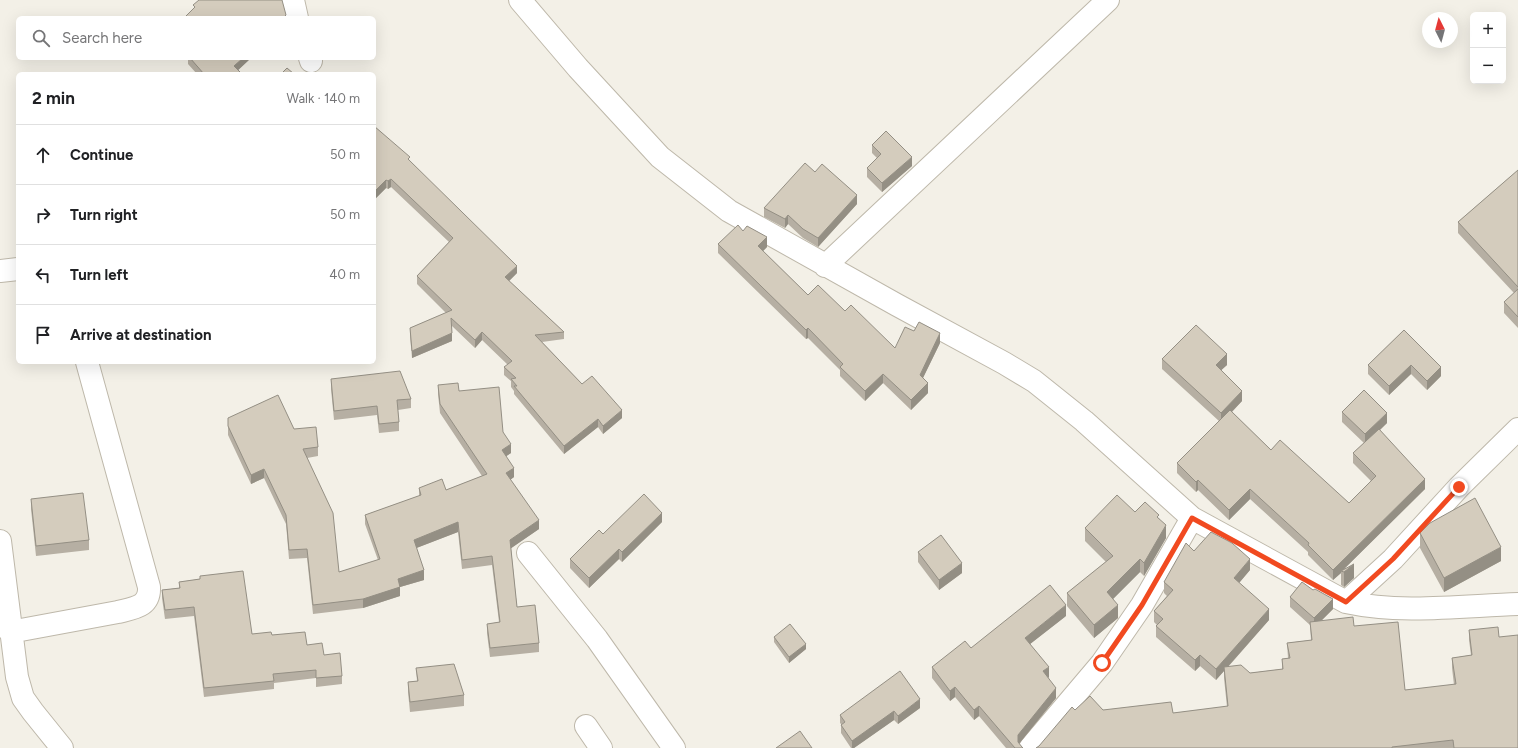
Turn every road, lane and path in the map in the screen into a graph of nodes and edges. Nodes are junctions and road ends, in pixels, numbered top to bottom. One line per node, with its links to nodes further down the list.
1 (293, 0): 4 (street)
2 (520, 0): 5 (street)
3 (1108, 0): 5 (street)
4 (297, 16)
5 (825, 266): 10 (street)
6 (16, 269): 7 (street)
7 (0, 271)
8 (88, 364): 15 (street)
9 (1518, 429): 13 (street)
10 (1192, 518): 13 (street); 20 (street)
11 (0, 541): 15 (street)
12 (528, 553): 19 (street)
13 (1346, 602): 14 (street)
14 (1518, 604)
15 (10, 632): 17 (street)
16 (586, 726): 18 (street)
17 (62, 748)
18 (601, 748)
19 (674, 748)
20 (1030, 748)

